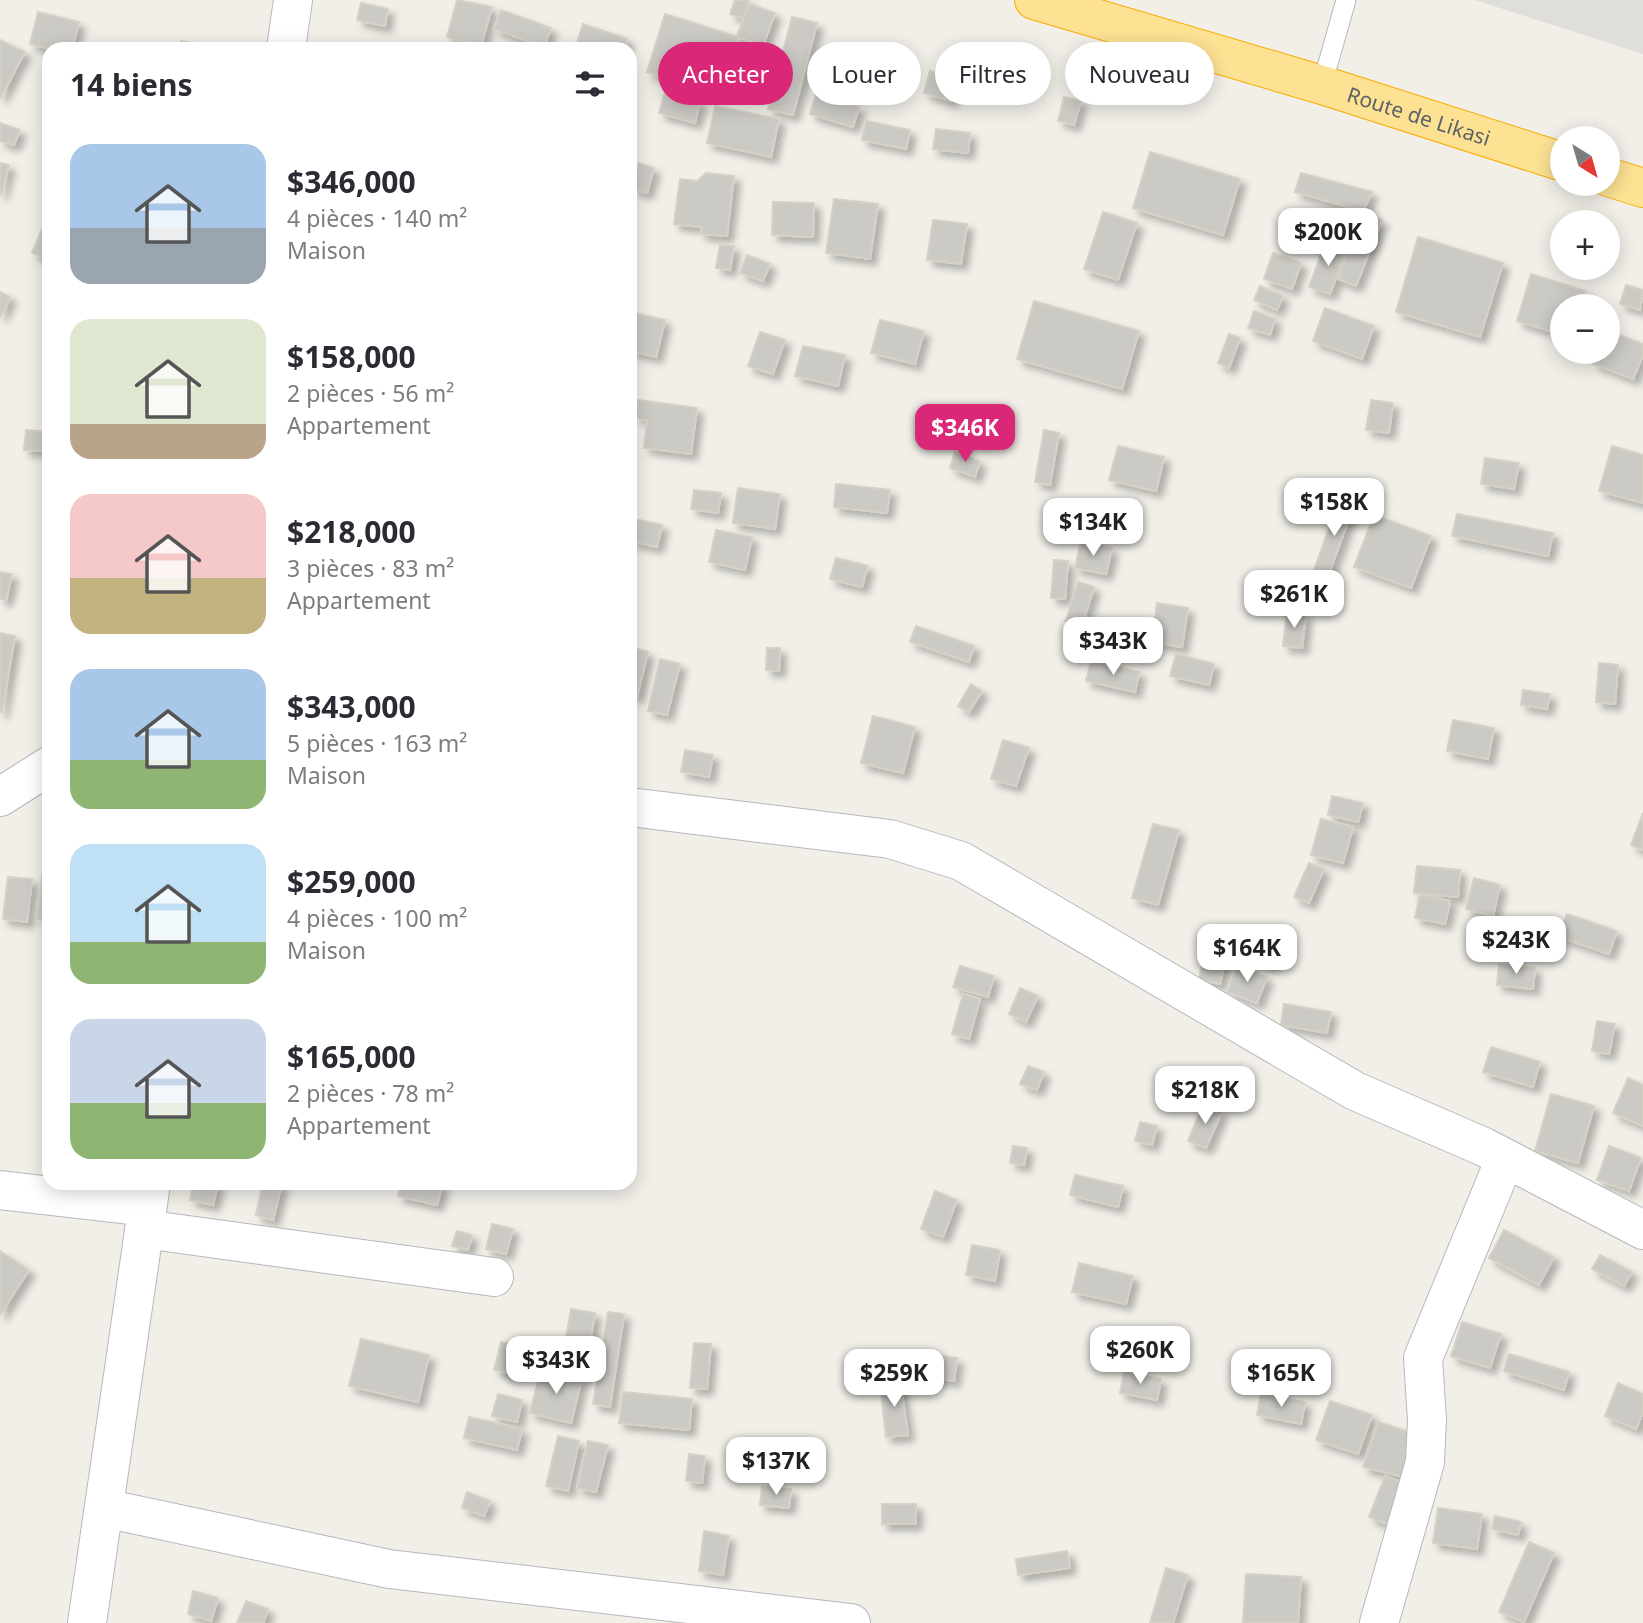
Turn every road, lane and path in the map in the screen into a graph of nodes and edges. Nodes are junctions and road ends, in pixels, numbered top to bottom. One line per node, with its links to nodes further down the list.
1 (1034, 0): 5 (highway, Route de Likasi)
2 (1346, 0): 5 (lane)
3 (287, 1): 4 (street)
4 (286, 42)
5 (1322, 85): 6 (highway, Route de Likasi)
6 (1550, 158)
7 (1620, 181): 8 (highway)
8 (1643, 188)
9 (42, 770): 10 (street)
10 (0, 797)
11 (637, 808): 12 (street)
12 (1505, 1158): 15 (street); 20 (street)
13 (0, 1190): 14 (street)
14 (148, 1206): 16 (street); 17 (street)
15 (1643, 1230)
16 (494, 1277)
17 (104, 1508): 18 (street); 19 (street)
18 (87, 1623)
19 (850, 1623)
20 (1379, 1623)

